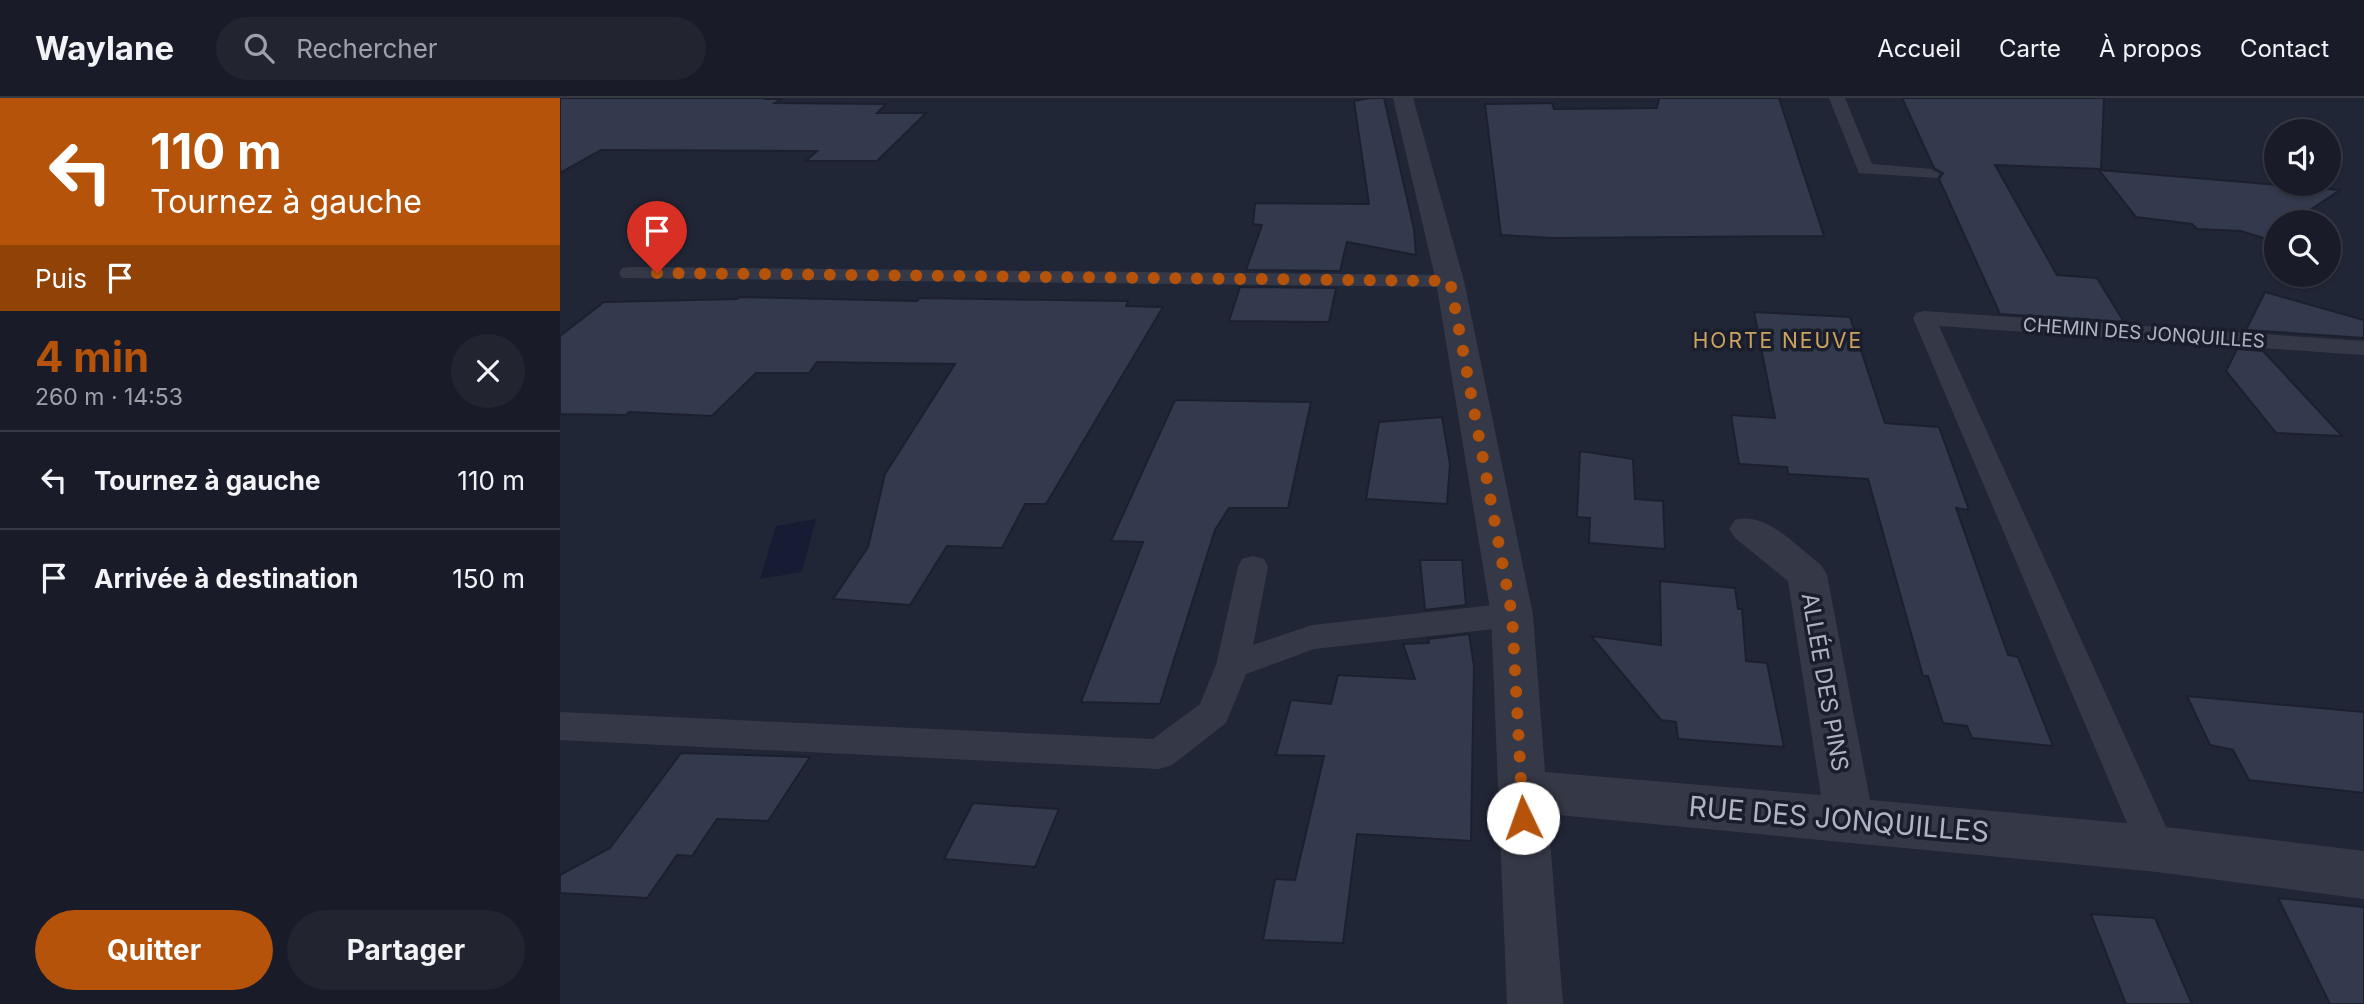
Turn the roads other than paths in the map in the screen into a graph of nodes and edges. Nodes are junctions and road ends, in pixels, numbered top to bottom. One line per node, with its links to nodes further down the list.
1 (1403, 98): 5 (street)
2 (1836, 98): 3 (lane)
3 (1931, 174)
4 (630, 273): 5 (lane)
5 (1450, 281): 9 (street)
6 (2364, 348): 14 (lane, CHEMIN DES JONQUILLES)
7 (1748, 529): 13 (street, ALLÉE DES PINS)
8 (1254, 567): 10 (lane)
9 (1512, 615): 10 (lane); 12 (street)
10 (1233, 665): 11 (lane)
11 (560, 726)
12 (1522, 792): 13 (street, RUE DES JONQUILLES); 16 (street)
13 (1849, 820): 14 (street, RUE DES JONQUILLES)
14 (2157, 849): 15 (street, RUE DES JONQUILLES)
15 (2364, 875)
16 (1535, 1004)

